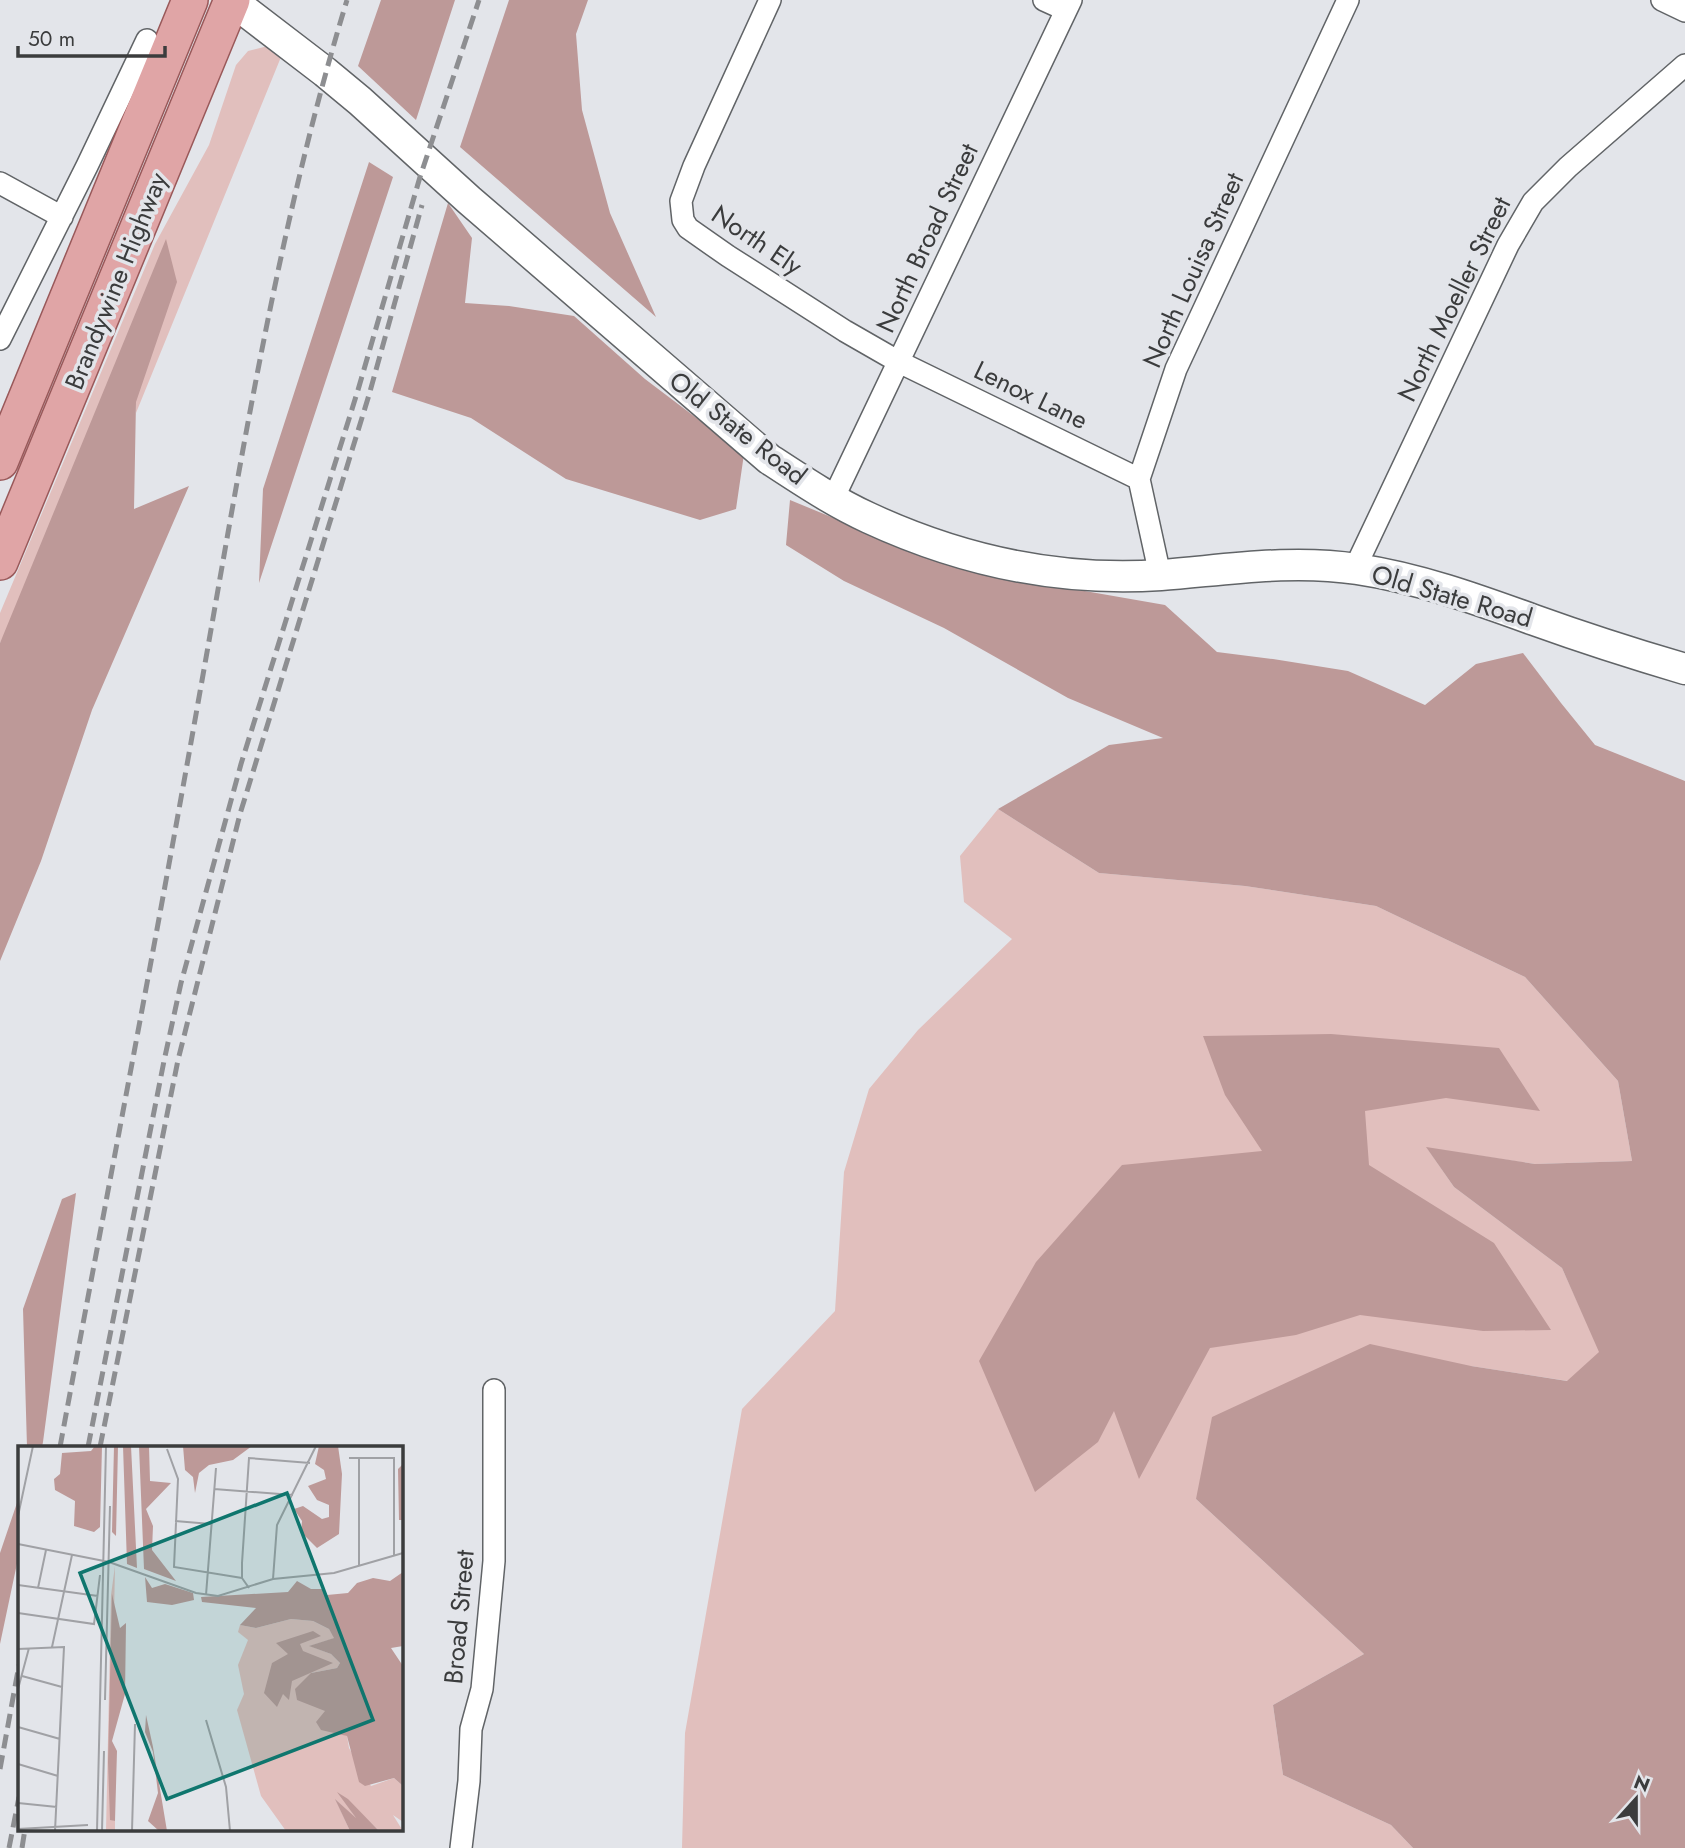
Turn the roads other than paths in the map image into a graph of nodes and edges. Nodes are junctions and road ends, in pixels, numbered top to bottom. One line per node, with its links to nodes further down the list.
1 (190, 0): 15 (main road, Brandywine Highway)
2 (232, 0): 17 (street, Old State Road); 18 (main road, Brandywine Highway)
3 (770, 0): 14 (street, North Ely)
4 (1044, 0): 7 (street)
5 (1348, 0): 16 (street, North Louisa Street)
6 (1662, 0): 8 (street)
7 (1068, 5): 14 (street, North Broad Street)
8 (1685, 11)
9 (147, 40): 12 (street)
10 (1685, 65): 19 (street, North Moeller Street)
11 (0, 183): 12 (street)
12 (62, 217): 13 (street)
13 (0, 340)
14 (899, 362): 16 (street, Lenox Lane); 17 (street, North Broad Street)
15 (0, 462)
16 (1139, 479): 20 (street)
17 (833, 499): 20 (street, Old State Road)
18 (0, 562)
19 (1355, 568): 20 (street, Old State Road); 21 (street, Old State Road)
20 (1160, 575)
21 (1685, 669)
22 (494, 1390): 23 (street, Broad Street)
23 (461, 1848)

